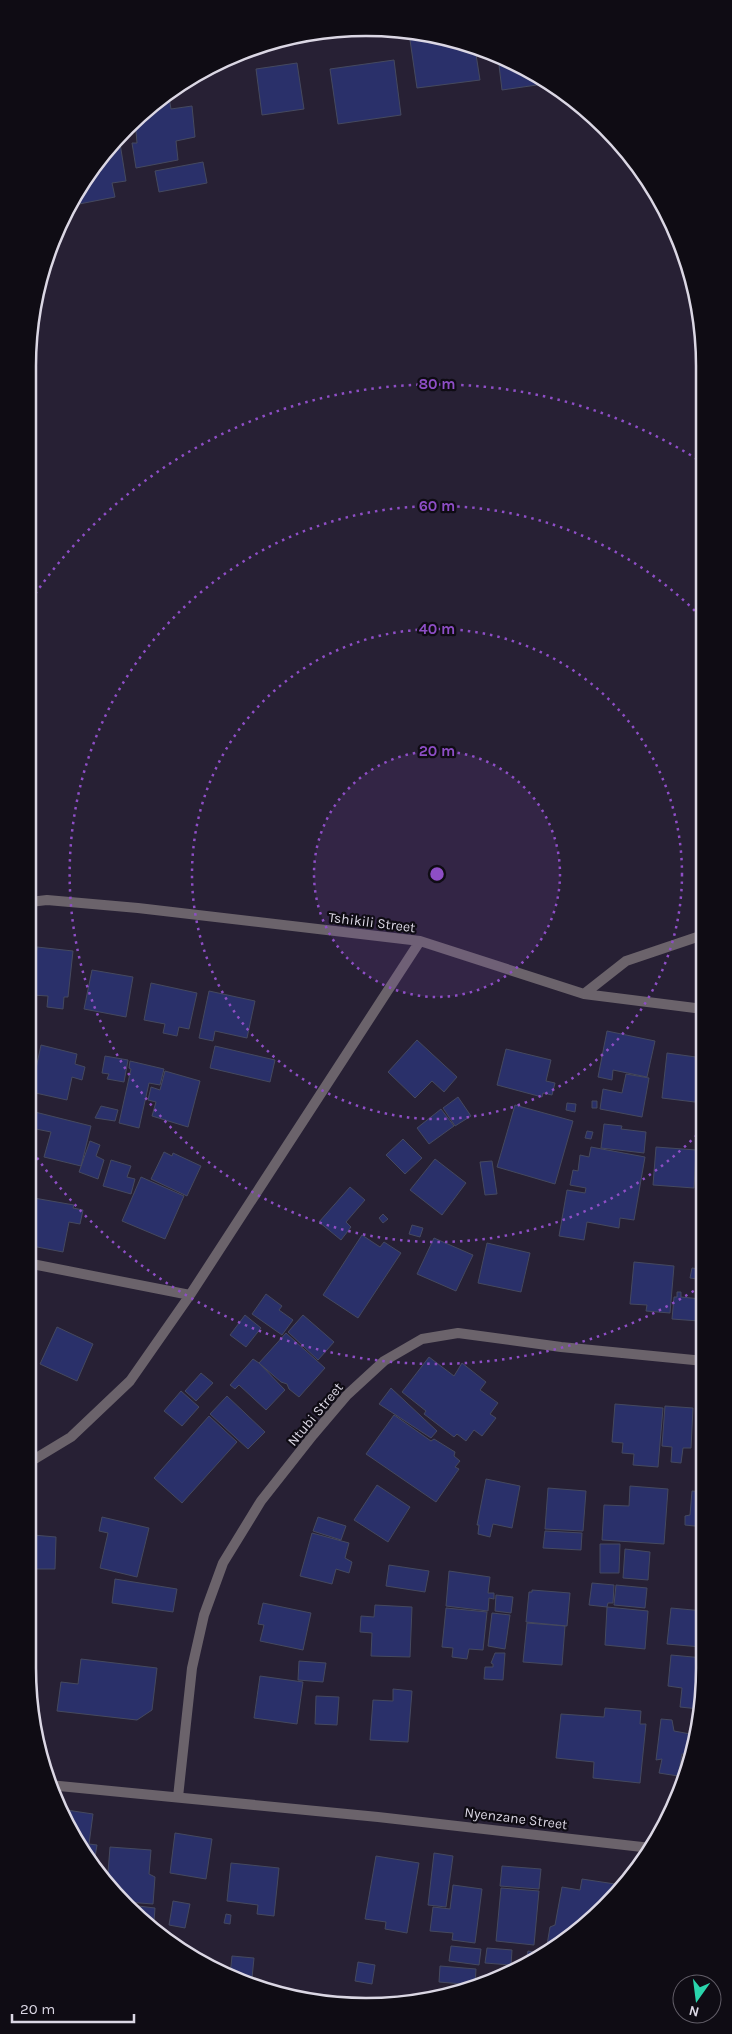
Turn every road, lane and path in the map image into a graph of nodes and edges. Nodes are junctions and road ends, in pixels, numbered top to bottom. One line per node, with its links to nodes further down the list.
1 (36, 901): 3 (street, Tshikili Street)
2 (696, 937): 4 (street)
3 (420, 941): 4 (street, Tshikili Street); 7 (street)
4 (584, 994): 5 (street, Tshikili Street)
5 (696, 1009)
6 (36, 1265): 7 (street)
7 (190, 1295): 9 (street)
8 (696, 1360): 11 (street, Ntubi Street)
9 (36, 1458)
10 (58, 1786): 11 (street, Nyenzane Street)
11 (178, 1797): 12 (street, Nyenzane Street)
12 (643, 1847)

